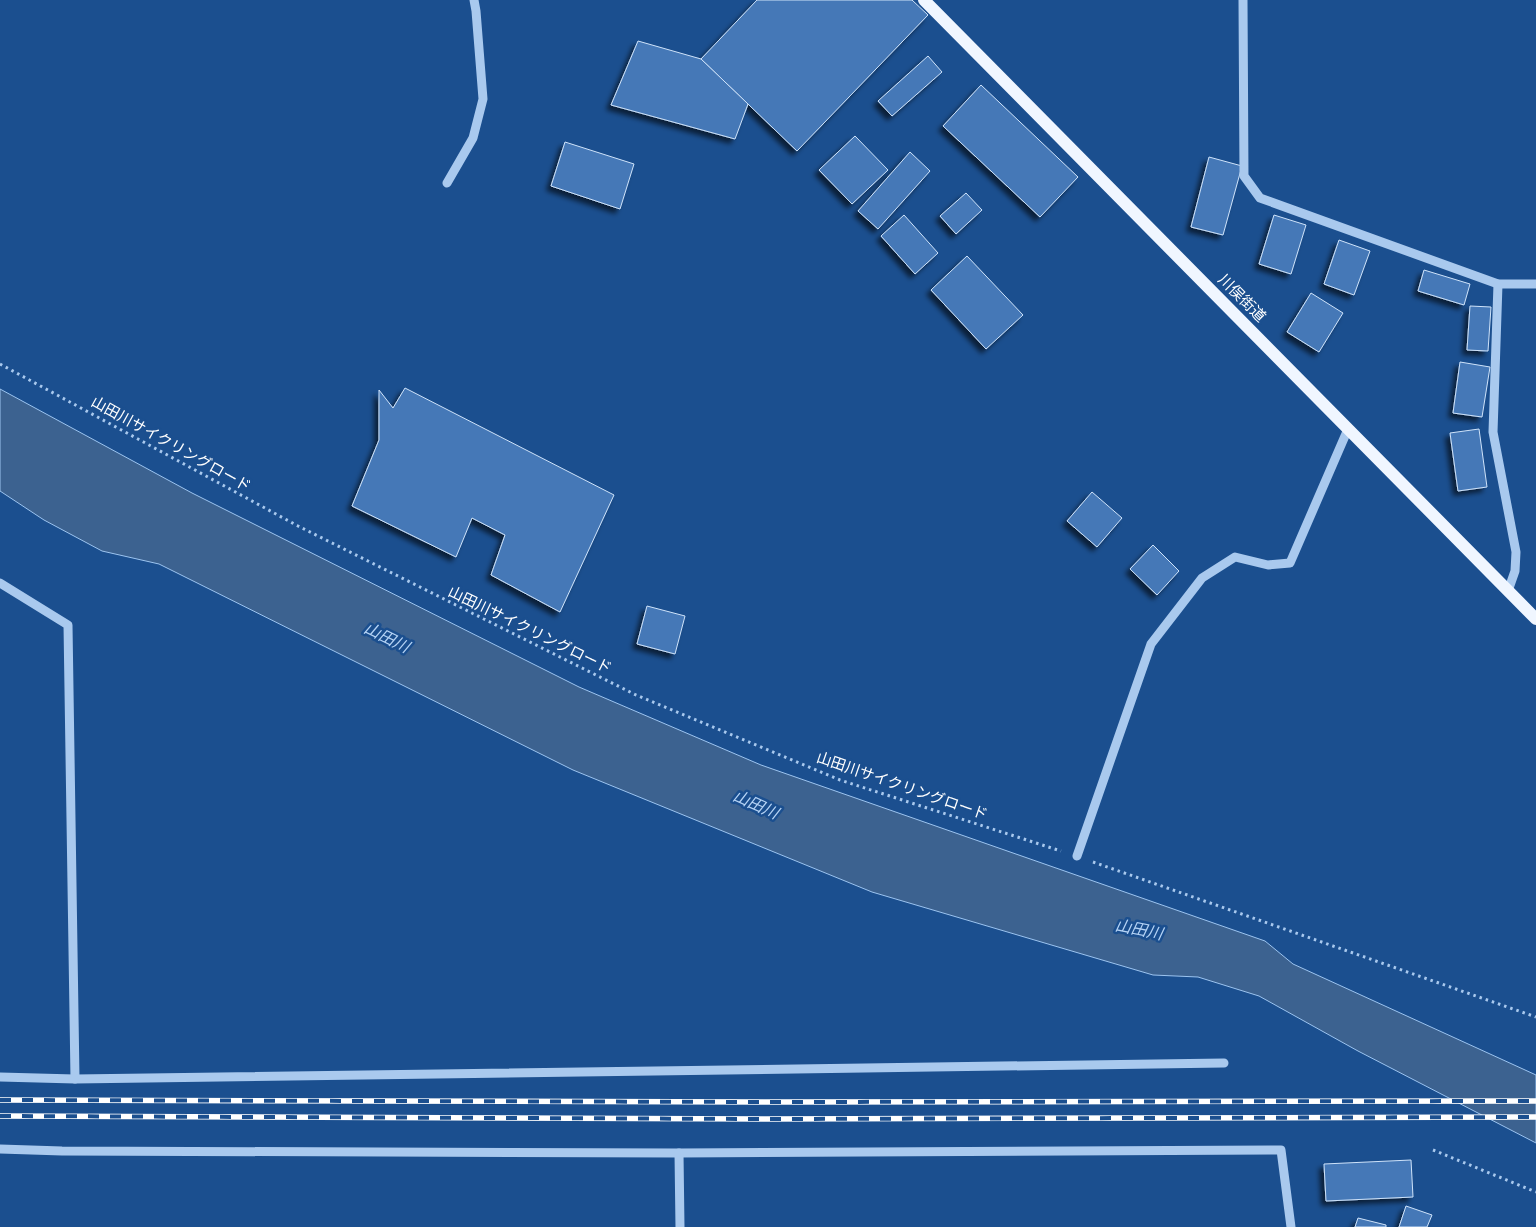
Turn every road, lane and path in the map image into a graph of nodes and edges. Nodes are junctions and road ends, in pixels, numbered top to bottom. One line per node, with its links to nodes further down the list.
1 (474, 0): 4 (street)
2 (924, 0): 8 (main road, 川俣街道)
3 (1242, 0): 5 (street)
4 (448, 183)
5 (1498, 284): 6 (street); 10 (street)
6 (1536, 284)
7 (0, 364): 12 (path, 山田川サイクリングロード)
8 (1348, 429): 10 (main road, 川俣街道); 12 (street)
9 (0, 583): 16 (street)
10 (1508, 591): 11 (main road, 川俣街道)
11 (1536, 619)
12 (1077, 856): 13 (path, 山田川サイクリングロード)
13 (1536, 1017)
14 (1224, 1063): 16 (street)
15 (0, 1077): 16 (street)
16 (75, 1079)
17 (0, 1149): 19 (street)
18 (1433, 1150): 20 (path)
19 (679, 1153): 21 (street); 22 (street)
20 (1536, 1192)
21 (680, 1227)
22 (1291, 1227)

